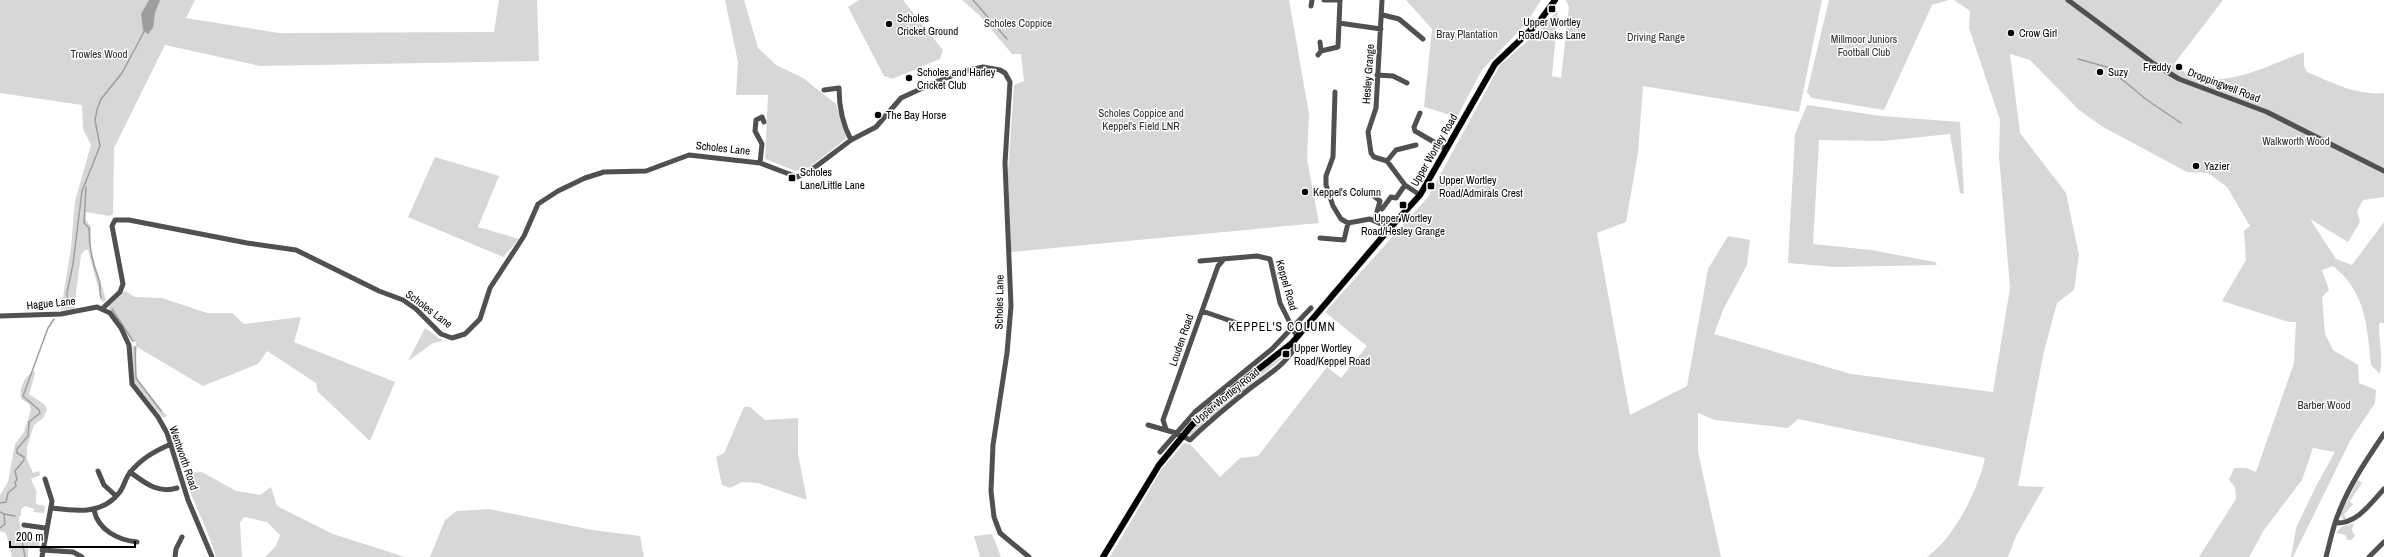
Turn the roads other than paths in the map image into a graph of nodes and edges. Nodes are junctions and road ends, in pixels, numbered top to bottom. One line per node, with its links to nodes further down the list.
1 (1312, 0): 7 (street)
2 (1324, 0): 3 (street)
3 (1340, 0): 9 (street)
4 (1382, 0): 8 (street, Hesley Grange)
5 (1555, 0): 21 (main road, Upper Wortley Road)
6 (2068, 0): 24 (street, Droppingwell Road)
7 (1311, 6)
8 (1383, 15): 10 (street, Hesley Grange); 11 (street)
9 (1339, 22): 10 (street); 12 (street)
10 (1381, 29): 13 (street, Hesley Grange)
11 (1423, 39)
12 (1320, 42)
13 (1377, 75): 14 (street); 22 (street, Hesley Grange)
14 (1407, 82)
15 (824, 90): 19 (street)
16 (1335, 92): 30 (street)
17 (1420, 113): 21 (street)
18 (764, 122): 23 (street)
19 (851, 140): 23 (street, Scholes Lane); 69 (street, Scholes Lane)
20 (1416, 145): 22 (street)
21 (1446, 149): 27 (main road, Upper Wortley Road)
22 (1387, 161): 25 (street, Hesley Grange)
23 (760, 163): 35 (street, Scholes Lane)
24 (2384, 171)
25 (1405, 185): 27 (street, Hesley Grange); 28 (street)
26 (1369, 192): 29 (street)
27 (1420, 195): 31 (main road, Upper Wortley Road)
28 (1382, 209)
29 (1375, 219): 30 (street); 31 (street)
30 (1348, 223): 32 (street)
31 (1390, 228): 41 (main road, Upper Wortley Road)
32 (1320, 238)
33 (1224, 259): 34 (street, Keppel Road); 37 (street, Louden Road); 40 (street, Keppel Road)
34 (1200, 261)
35 (103, 308): 38 (street, Hague Lane); 48 (street, Wentworth Road)
36 (1311, 308): 40 (street, Upper Wortley Road)
37 (1202, 311): 39 (street); 44 (street, Louden Road)
38 (0, 316)
39 (1237, 323)
40 (1293, 329): 41 (street, Keppel Road); 45 (street, Upper Wortley Road)
41 (1297, 337): 42 (main road, Upper Wortley Road)
42 (1292, 343): 47 (main road, Upper Wortley Road); 47 (street, Upper Wortley Road)
43 (1148, 425): 44 (street)
44 (1166, 429): 45 (street)
45 (1176, 433): 47 (street); 49 (street, Upper Wortley Road)
46 (2384, 434): 58 (street)
47 (1182, 436): 70 (main road, Upper Wortley Road)
48 (171, 444): 51 (street); 68 (street, Wentworth Road)
49 (1160, 452)
50 (98, 471): 55 (street)
51 (130, 472): 53 (street); 55 (street)
52 (45, 479): 56 (street)
53 (177, 488)
54 (2384, 489): 58 (street)
55 (116, 496): 57 (street)
56 (51, 508): 57 (street); 60 (street)
57 (94, 510): 62 (street)
58 (2335, 523): 71 (street)
59 (24, 525): 60 (street)
60 (45, 528): 64 (street)
61 (182, 537): 67 (street)
62 (137, 542)
63 (2384, 542): 72 (street)
64 (42, 550): 65 (street); 66 (street)
65 (42, 557)
66 (82, 557)
67 (175, 557)
68 (212, 557)
69 (1029, 557)
70 (1103, 557)
71 (2326, 557)
72 (2369, 557)

